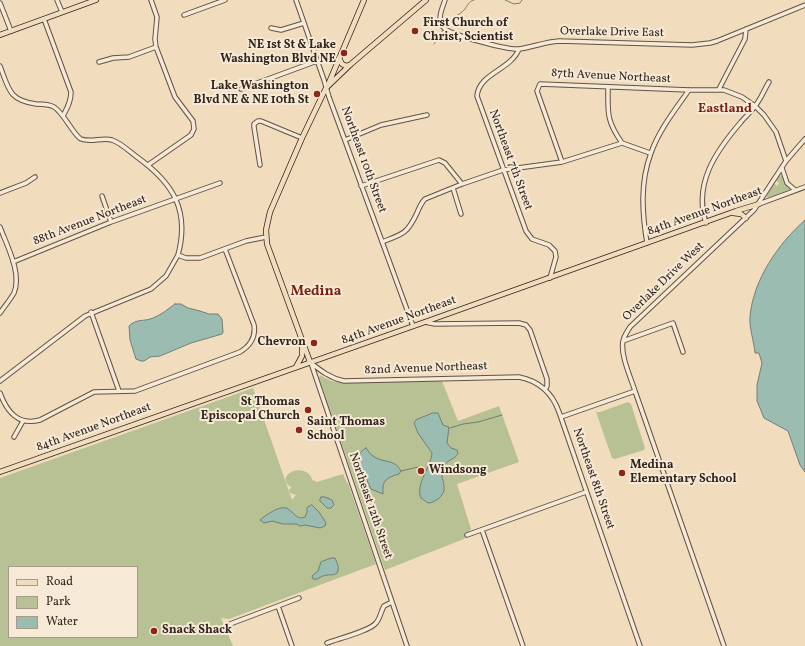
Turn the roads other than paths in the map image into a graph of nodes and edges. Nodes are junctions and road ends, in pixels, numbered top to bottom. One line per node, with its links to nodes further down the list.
1 (58, 0): 11 (street)
2 (96, 0): 11 (main road)
3 (151, 0): 19 (street)
4 (225, 0): 12 (street)
5 (296, 0): 14 (street, Northeast 10th Street)
6 (364, 0): 21 (main road)
7 (426, 0): 24 (main road)
8 (445, 0): 20 (street, Overlake Drive East)
9 (0, 3): 17 (street)
10 (805, 5): 16 (street, Overlake Drive East)
11 (62, 12): 13 (main road)
12 (184, 15)
13 (44, 19): 17 (main road); 34 (street)
14 (304, 23): 15 (street); 22 (street, Northeast 10th Street)
15 (271, 28)
16 (746, 29): 20 (street, Overlake Drive East); 30 (street)
17 (11, 31): 18 (main road)
18 (0, 35)
19 (156, 47): 23 (street); 42 (street)
20 (519, 49): 45 (street, Northeast 7th Street)
21 (339, 58): 24 (main road); 28 (main road)
22 (318, 61): 28 (street, Northeast 10th Street); 29 (street)
23 (99, 62)
24 (351, 64): 28 (main road)
25 (0, 66): 34 (street)
26 (769, 82): 32 (street)
27 (608, 87): 31 (street, 87th Avenue Northeast); 38 (street); 41 (street, 87th Avenue Northeast)
28 (326, 88): 35 (main road); 36 (street, Northeast 10th Street)
29 (241, 89)
30 (719, 89): 31 (street, 87th Avenue Northeast); 32 (street)
31 (689, 90): 39 (street)
32 (755, 106): 40 (street); 61 (street)
33 (426, 115): 36 (street)
34 (63, 116): 42 (street)
35 (302, 138): 43 (street); 64 (main road)
36 (344, 140): 49 (street, Northeast 10th Street)
37 (805, 140): 40 (street, Overlake Drive West)
38 (622, 143): 39 (street); 41 (street)
39 (650, 153): 66 (street)
40 (786, 161): 44 (street, Overlake Drive West)
41 (562, 162): 45 (street)
42 (148, 165): 55 (street)
43 (260, 165)
44 (782, 168): 52 (street); 56 (street, Overlake Drive West)
45 (503, 170): 48 (street); 70 (street, Northeast 7th Street)
46 (35, 177): 53 (street)
47 (220, 183): 55 (street, 88th Avenue Northeast)
48 (462, 184): 49 (street); 51 (street)
49 (361, 186): 65 (street, Northeast 10th Street)
50 (805, 186): 52 (street, 84th Avenue Northeast)
51 (453, 188): 58 (street); 65 (street)
52 (795, 190): 56 (street, 84th Avenue Northeast)
53 (0, 193)
54 (102, 196): 60 (street)
55 (176, 199): 60 (street, 88th Avenue Northeast); 68 (street)
56 (759, 204): 57 (main road, 84th Avenue Northeast); 59 (street, Overlake Drive West)
57 (731, 213): 59 (main road); 61 (main road, 84th Avenue Northeast)
58 (462, 214)
59 (746, 218): 76 (street, Overlake Drive West)
60 (111, 222): 69 (street, 88th Avenue Northeast)
61 (706, 222): 66 (main road, 84th Avenue Northeast)
62 (0, 227): 63 (street)
63 (1, 233): 69 (street)
64 (266, 237): 67 (street); 75 (main road, Northeast 12th Street)
65 (382, 242): 74 (street, Northeast 10th Street)
66 (647, 243): 70 (main road, 84th Avenue Northeast)
67 (225, 249): 68 (street); 84 (street)
68 (178, 255): 71 (street)
69 (13, 262): 72 (street)
70 (550, 278): 73 (main road, 84th Avenue Northeast)
71 (91, 312): 81 (street); 84 (street)
72 (0, 314)
73 (425, 322): 74 (main road, 84th Avenue Northeast); 83 (street, Northeast 8th Street)
74 (414, 326): 78 (main road, 84th Avenue Northeast)
75 (302, 341): 78 (main road, Northeast 12th Street); 79 (main road)
76 (623, 342): 77 (street); 85 (street)
77 (683, 352)
78 (310, 362): 79 (main road, 84th Avenue Northeast); 80 (street, 82nd Avenue Northeast); 82 (street, Northeast 12th Street)
79 (296, 367): 90 (main road, 84th Avenue Northeast)
80 (324, 373): 82 (street); 83 (street, 82nd Avenue Northeast)
81 (0, 381)
82 (316, 381): 95 (street, Northeast 12th Street)
83 (546, 390): 87 (street, Northeast 8th Street)
84 (119, 391): 88 (street)
85 (635, 391): 87 (street); 103 (street)
86 (0, 393): 88 (street)
87 (561, 417): 91 (street, Northeast 8th Street)
88 (23, 421): 89 (street)
89 (14, 437)
90 (0, 472)
91 (586, 492): 92 (street); 102 (street, Northeast 8th Street)
92 (482, 530): 93 (street); 101 (street)
93 (467, 535)
94 (299, 598): 96 (street)
95 (392, 602): 98 (street); 100 (street, Northeast 12th Street)
96 (278, 606): 97 (street); 99 (street)
97 (230, 624)
98 (327, 643)
99 (292, 646)
100 (407, 646)
101 (523, 646)
102 (640, 646)
103 (724, 646)

